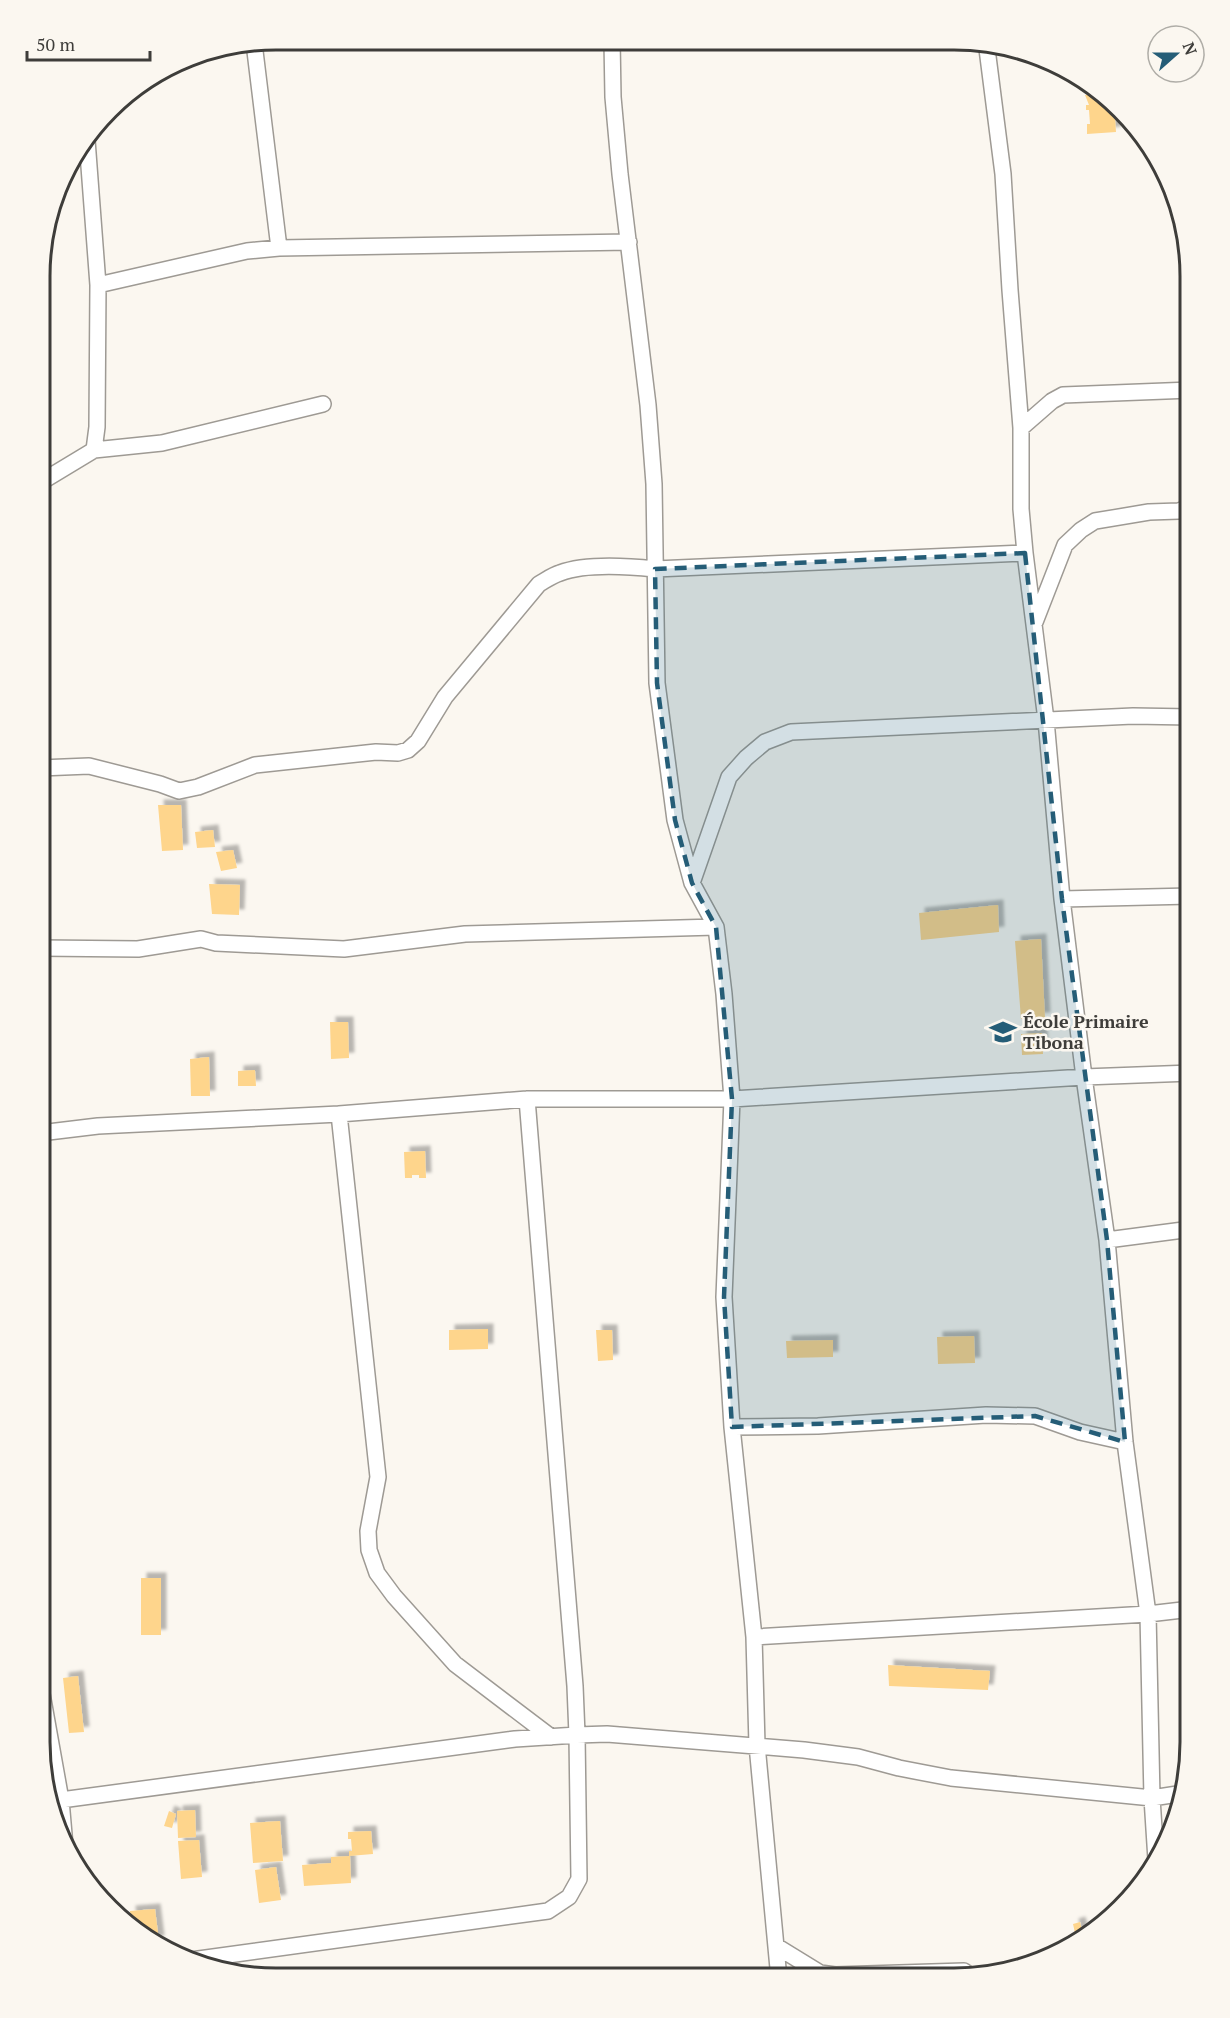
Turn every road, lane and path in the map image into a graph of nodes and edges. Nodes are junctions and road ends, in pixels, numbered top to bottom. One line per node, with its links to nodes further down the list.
1 (255, 50): 6 (street)
2 (612, 50): 5 (street)
3 (987, 52): 10 (street)
4 (88, 150): 7 (street)
5 (629, 242): 6 (street); 15 (street)
6 (279, 248): 7 (street)
7 (98, 285): 11 (street)
8 (1180, 390): 10 (street)
9 (323, 404): 11 (street)
10 (1021, 428): 14 (street)
11 (94, 450): 12 (street)
12 (50, 477)
13 (1180, 511): 16 (street)
14 (1025, 553): 15 (street); 16 (street)
15 (655, 569): 19 (street); 20 (street)
16 (1034, 626): 18 (street)
17 (1180, 717): 18 (street)
18 (1046, 720): 20 (street); 22 (street)
19 (50, 768)
20 (692, 884): 23 (street)
21 (1180, 896): 22 (street)
22 (1062, 899): 26 (street)
23 (716, 927): 24 (street); 28 (street)
24 (50, 948)
25 (1180, 1073): 26 (street)
26 (1084, 1077): 28 (street); 32 (street)
27 (527, 1099): 28 (street); 29 (street); 38 (street)
28 (732, 1099): 33 (street)
29 (339, 1114): 30 (street); 39 (street)
30 (50, 1132)
31 (1180, 1230): 32 (street)
32 (1107, 1240): 34 (street)
33 (732, 1427): 34 (street); 37 (street)
34 (1125, 1442): 36 (street)
35 (1180, 1610): 36 (street)
36 (1148, 1614): 37 (street); 43 (street)
37 (754, 1637): 41 (street)
38 (577, 1735): 39 (street); 41 (street); 48 (street)
39 (551, 1737): 44 (street)
40 (50, 1738): 44 (street)
41 (758, 1745): 43 (street); 47 (street)
42 (1174, 1795): 43 (street)
43 (1152, 1798): 46 (street)
44 (61, 1800): 45 (street)
45 (62, 1816)
46 (1155, 1846)
47 (776, 1946): 49 (street); 50 (street)
48 (206, 1957)
49 (778, 1968)
50 (812, 1968)

